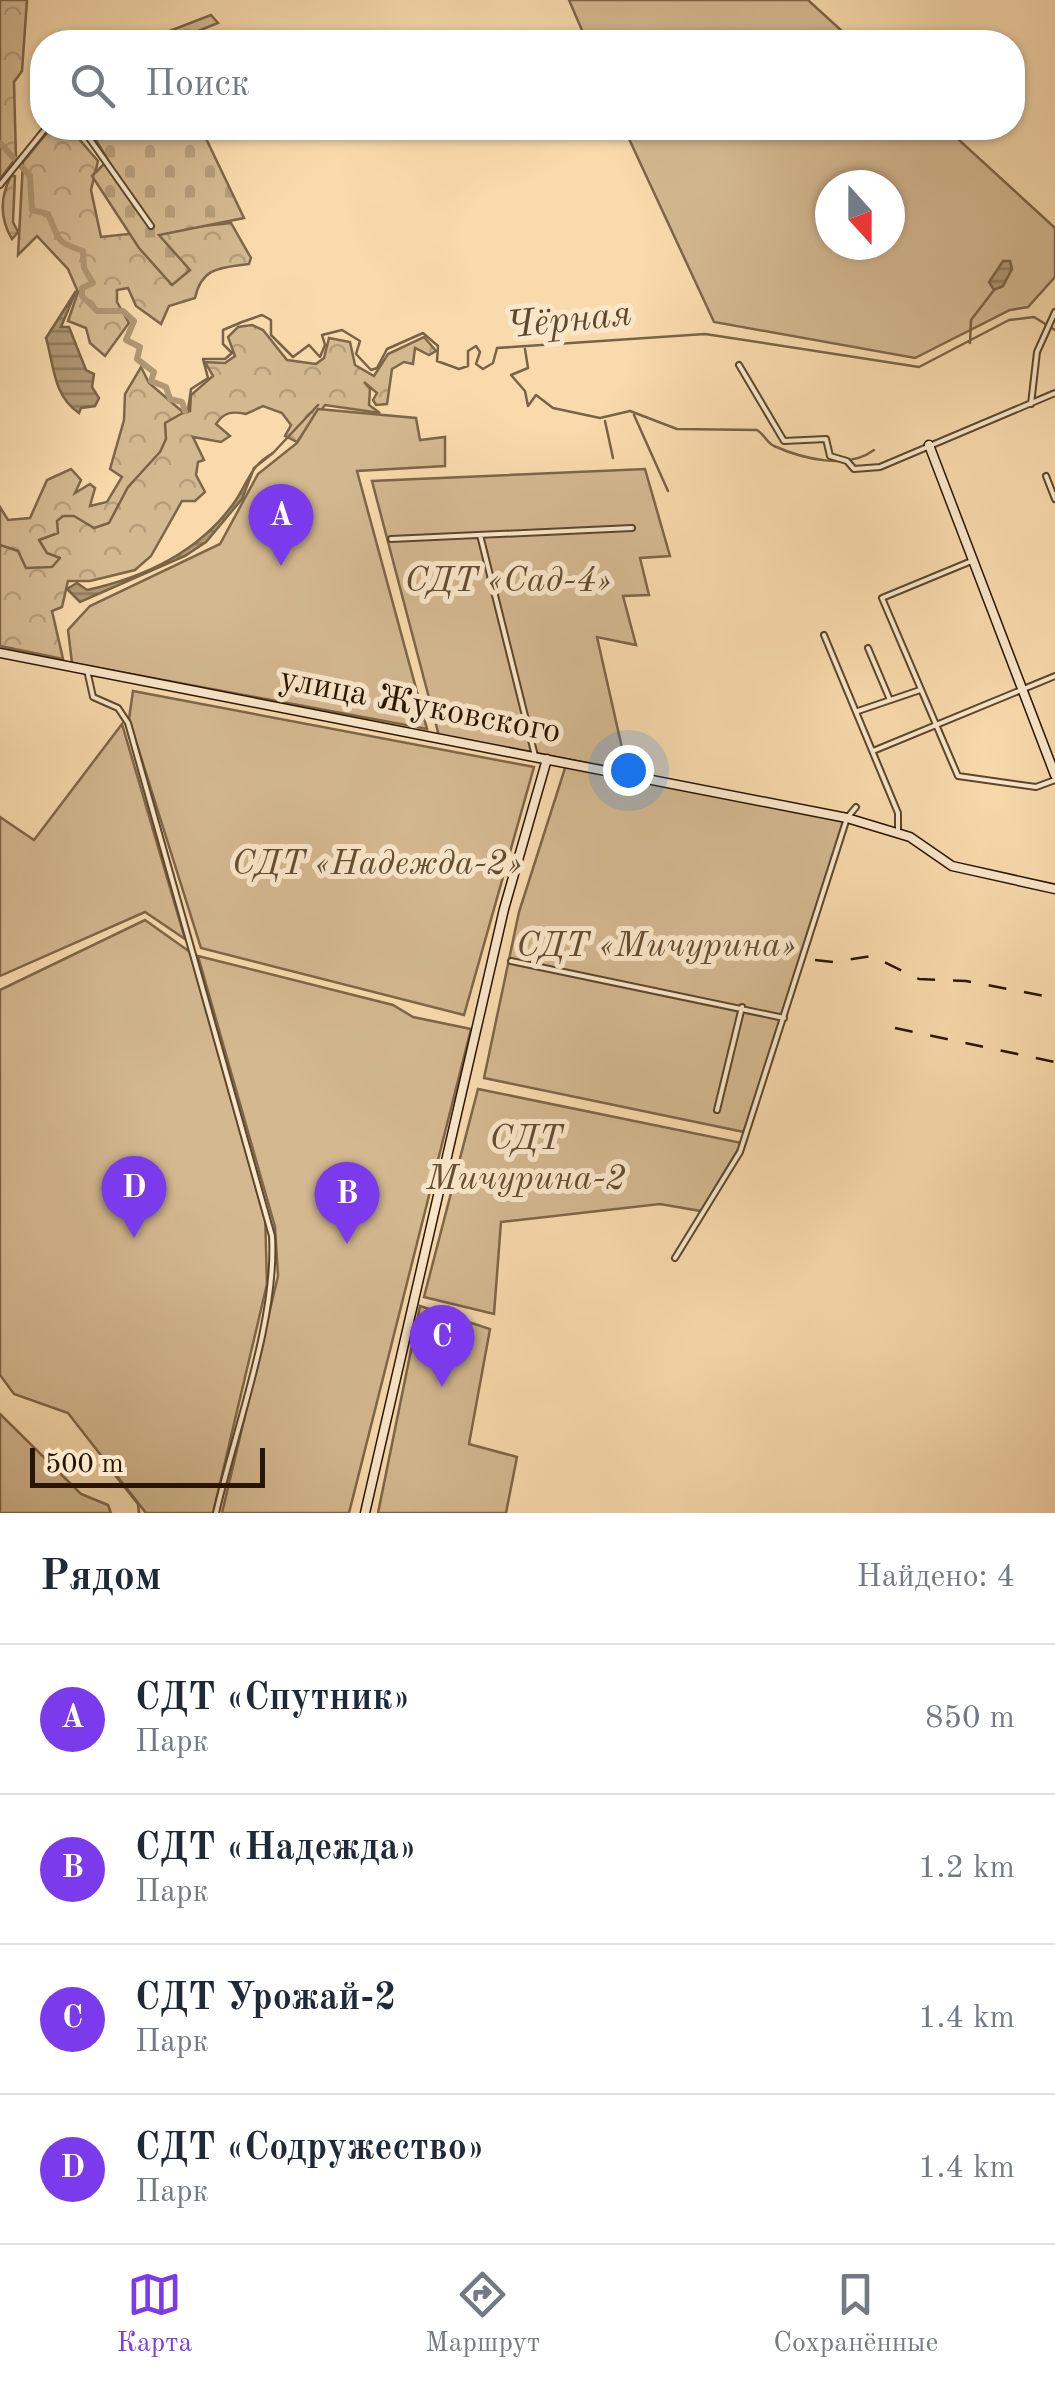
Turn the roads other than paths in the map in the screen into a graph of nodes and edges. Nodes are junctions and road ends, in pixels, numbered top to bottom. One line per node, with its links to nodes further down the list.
1 (36, 140): 3 (street)
2 (90, 140): 4 (street)
3 (0, 185)
4 (151, 226)
5 (1055, 312): 8 (street)
6 (739, 365): 9 (street)
7 (1055, 393): 8 (street)
8 (1031, 404): 9 (street)
9 (928, 445): 15 (street)
10 (1046, 476): 11 (street)
11 (1055, 499)
12 (632, 528): 13 (street)
13 (480, 535): 14 (street); 27 (street)
14 (390, 538)
15 (974, 560): 21 (street); 22 (street)
16 (824, 635): 24 (street)
17 (868, 648): 23 (street)
18 (0, 653): 19 (street, улица Жуковского)
19 (87, 670): 27 (street, улица Жуковского); 39 (street)
20 (1055, 676): 22 (street)
21 (920, 690): 23 (street); 25 (street)
22 (1023, 690): 25 (street); 29 (street)
23 (890, 700): 24 (street)
24 (856, 712): 26 (street)
25 (936, 726): 26 (street); 29 (street)
26 (872, 751): 32 (street)
27 (535, 756): 28 (street, улица Жуковского)
28 (548, 758): 31 (street, улица Жуковского); 40 (street)
29 (1055, 777)
30 (856, 807): 31 (street)
31 (847, 818): 32 (street, улица Жуковского); 36 (street)
32 (898, 832): 33 (street, улица Жуковского)
33 (1055, 889)
34 (511, 961): 35 (street)
35 (742, 1007): 36 (street); 37 (street)
36 (784, 1018): 38 (street)
37 (717, 1110)
38 (674, 1258)
39 (216, 1513)
40 (365, 1513)

